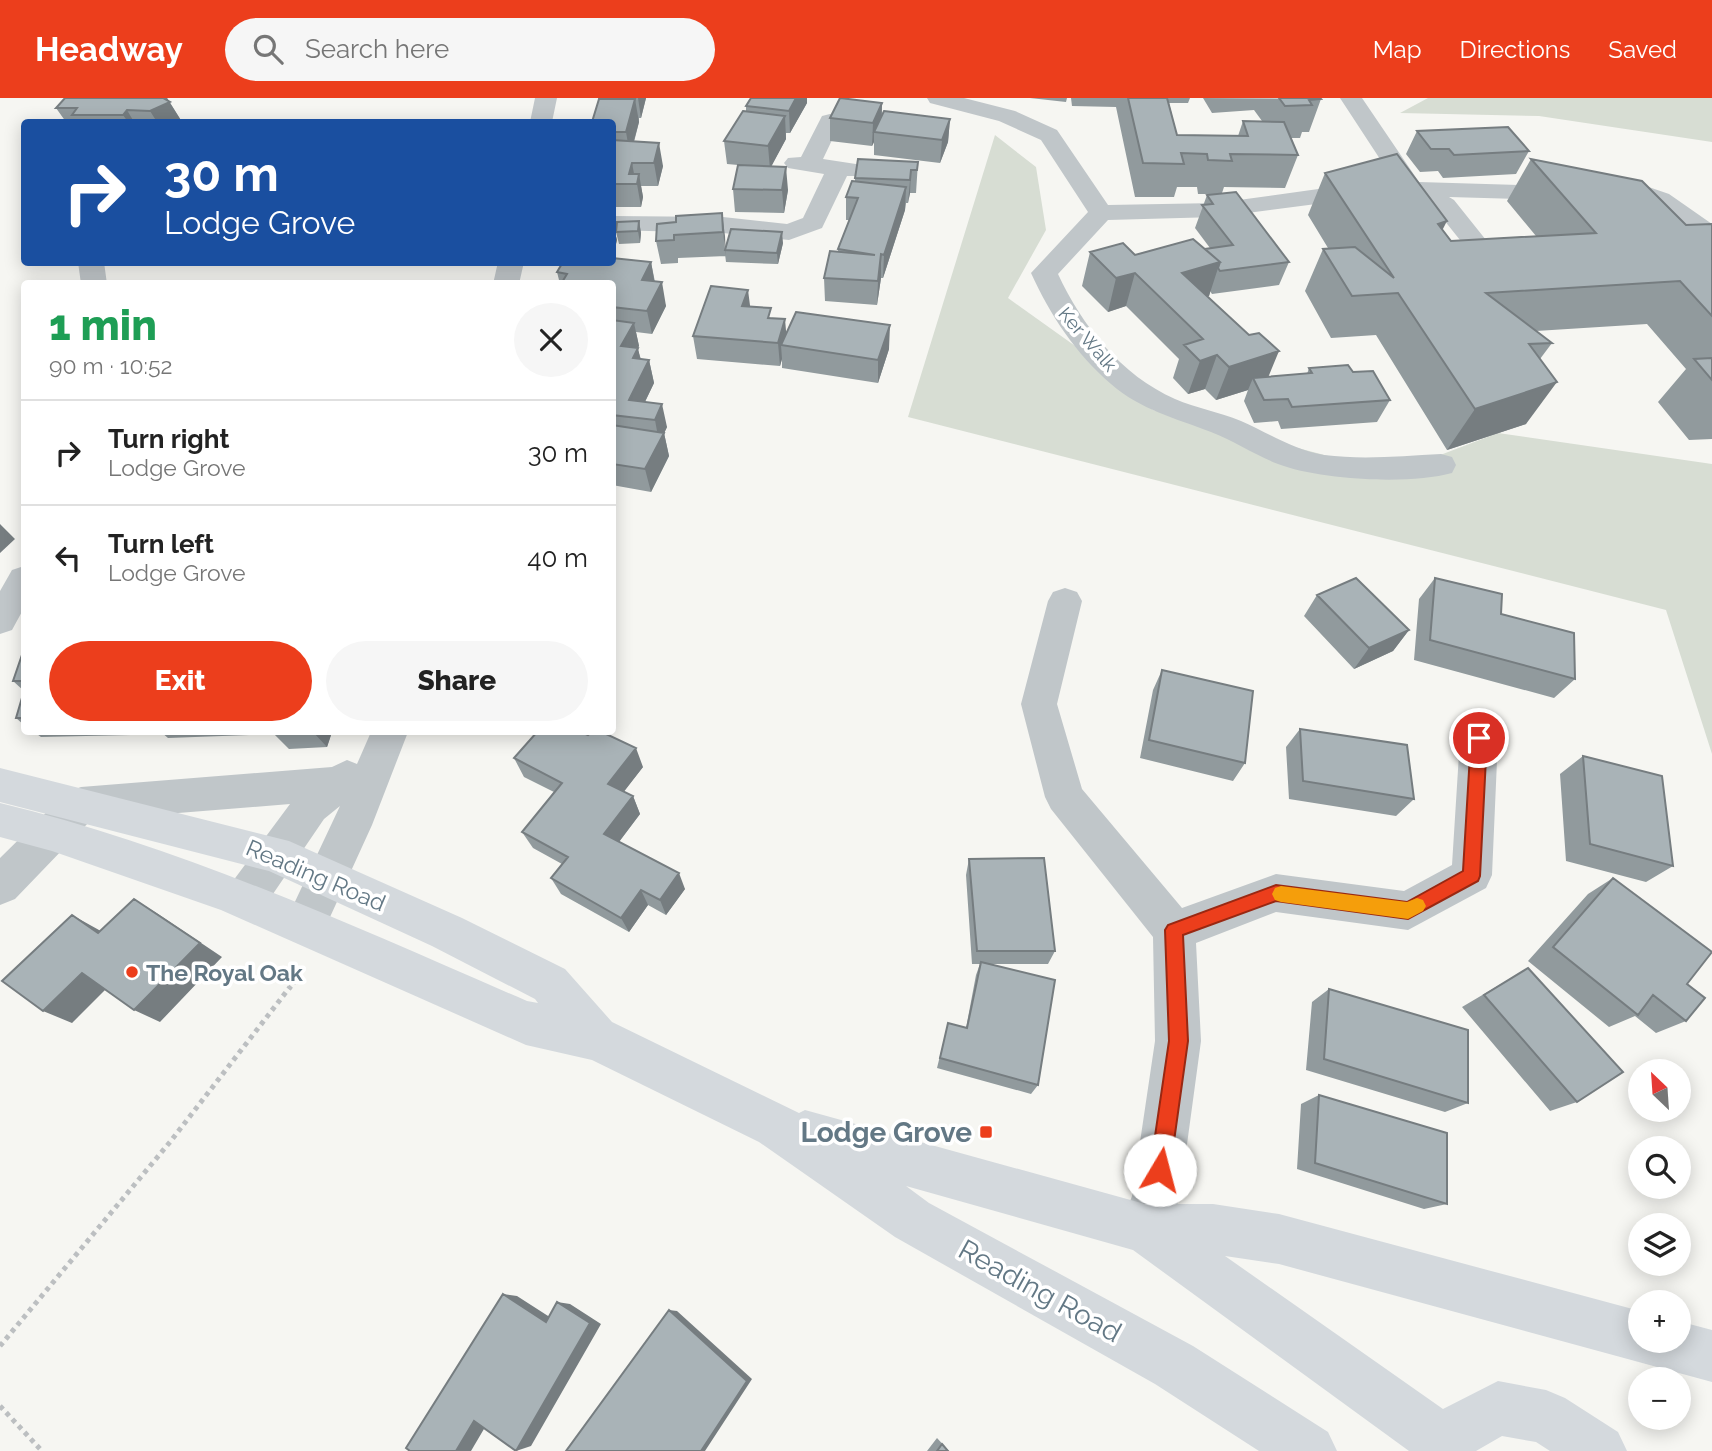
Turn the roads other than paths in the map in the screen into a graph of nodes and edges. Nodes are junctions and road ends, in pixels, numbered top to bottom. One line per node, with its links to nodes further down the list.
1 (546, 98): 4 (street)
2 (938, 98): 9 (street)
3 (1351, 98): 8 (street)
4 (542, 119)
5 (830, 121): 6 (street)
6 (838, 169): 7 (street); 10 (street)
7 (886, 174)
8 (1411, 189): 9 (street); 11 (street); 12 (street)
9 (1101, 213): 13 (street, Ker Walk)
10 (616, 223)
11 (1703, 230)
12 (1485, 255)
13 (1441, 465)
14 (21, 584): 16 (street)
15 (1065, 601): 28 (street)
16 (0, 621)
17 (1479, 738): 28 (street)
18 (383, 746): 19 (street); 25 (street)
19 (336, 783): 21 (street); 24 (street)
20 (0, 785): 21 (main road, Reading Road)
21 (81, 804): 23 (street); 24 (main road, Reading Road)
22 (0, 820): 23 (main road, Reading Road)
23 (52, 833): 26 (street); 27 (main road, Reading Road)
24 (275, 854): 25 (main road, Reading Road); 27 (street)
25 (328, 878): 29 (street); 30 (main road, Reading Road)
26 (0, 886)
27 (245, 899): 29 (main road, Reading Road)
28 (1174, 930): 32 (street)
29 (316, 931): 30 (main road, Reading Road)
30 (596, 1038): 31 (main road, Reading Road)
31 (776, 1125): 32 (main road, Reading Road); 38 (main road, Reading Road)
32 (1145, 1229): 33 (main road, Reading Road); 36 (main road, Reading Road)
33 (1628, 1334)
34 (1691, 1350): 35 (main road)
35 (1712, 1356)
36 (1439, 1446): 37 (main road, Reading Road)
37 (1605, 1450)
38 (1309, 1451)

